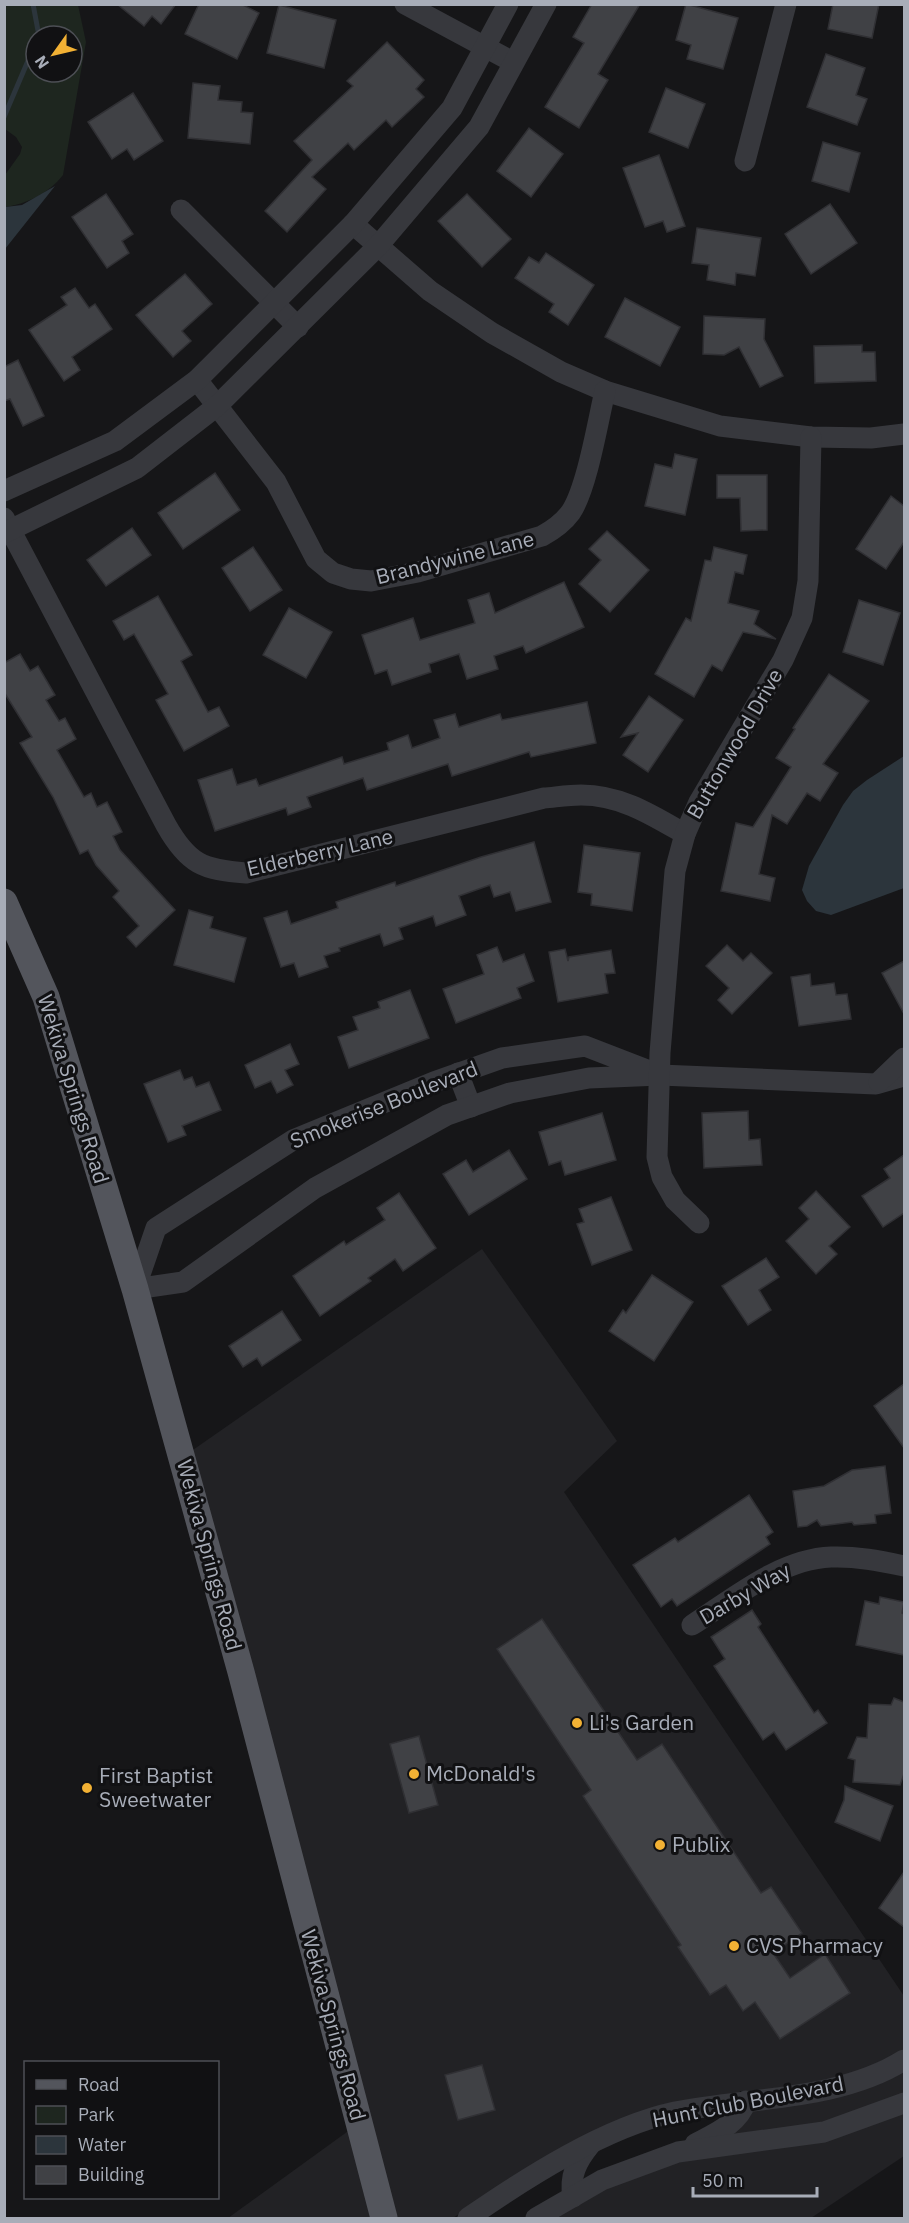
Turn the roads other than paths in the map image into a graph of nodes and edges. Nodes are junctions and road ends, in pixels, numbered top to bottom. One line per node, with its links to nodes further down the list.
1 (405, 4): 5 (street)
2 (508, 4): 5 (street)
3 (546, 4): 6 (street)
4 (786, 4): 7 (street)
5 (485, 45): 6 (street); 9 (street)
6 (513, 62): 10 (street)
7 (745, 161)
8 (181, 210): 11 (street)
9 (353, 224): 10 (street); 11 (street)
10 (378, 246): 12 (street); 14 (street)
11 (274, 304): 12 (street); 13 (street)
12 (298, 327): 15 (street)
13 (197, 381): 15 (street, Brandywine Lane); 18 (street)
14 (606, 391): 15 (street, Brandywine Lane); 17 (street)
15 (217, 406): 19 (street)
16 (904, 434): 17 (street)
17 (811, 436): 20 (street, Buttonwood Drive)
18 (4, 492)
19 (7, 527): 20 (street, Elderberry Lane)
20 (685, 834): 24 (street, Buttonwood Drive)
21 (4, 902): 29 (main road, Wekiva Springs Road)
22 (904, 1058): 26 (street)
23 (458, 1073): 24 (street, Smokerise Boulevard); 27 (street); 29 (street, Smokerise Boulevard)
24 (660, 1075): 26 (street, Smokerise Boulevard); 27 (street, Smokerise Boulevard); 28 (street, Buttonwood Drive)
25 (904, 1077): 26 (street, Smokerise Boulevard)
26 (876, 1084)
27 (471, 1107): 29 (street, Smokerise Boulevard)
28 (699, 1223)
29 (135, 1289): 38 (main road, Wekiva Springs Road)
30 (904, 1566): 31 (street, Darby Way)
31 (692, 1625)
32 (904, 2060): 33 (street, Hunt Club Boulevard)
33 (746, 2102): 35 (street, Hunt Club Boulevard); 36 (street)
34 (904, 2103): 36 (street, Hunt Club Boulevard)
35 (591, 2145): 37 (street); 39 (street, Hunt Club Boulevard)
36 (678, 2152): 37 (street, Hunt Club Boulevard)
37 (573, 2197): 40 (street, Hunt Club Boulevard)
38 (384, 2218)
39 (468, 2218)
40 (536, 2218)

